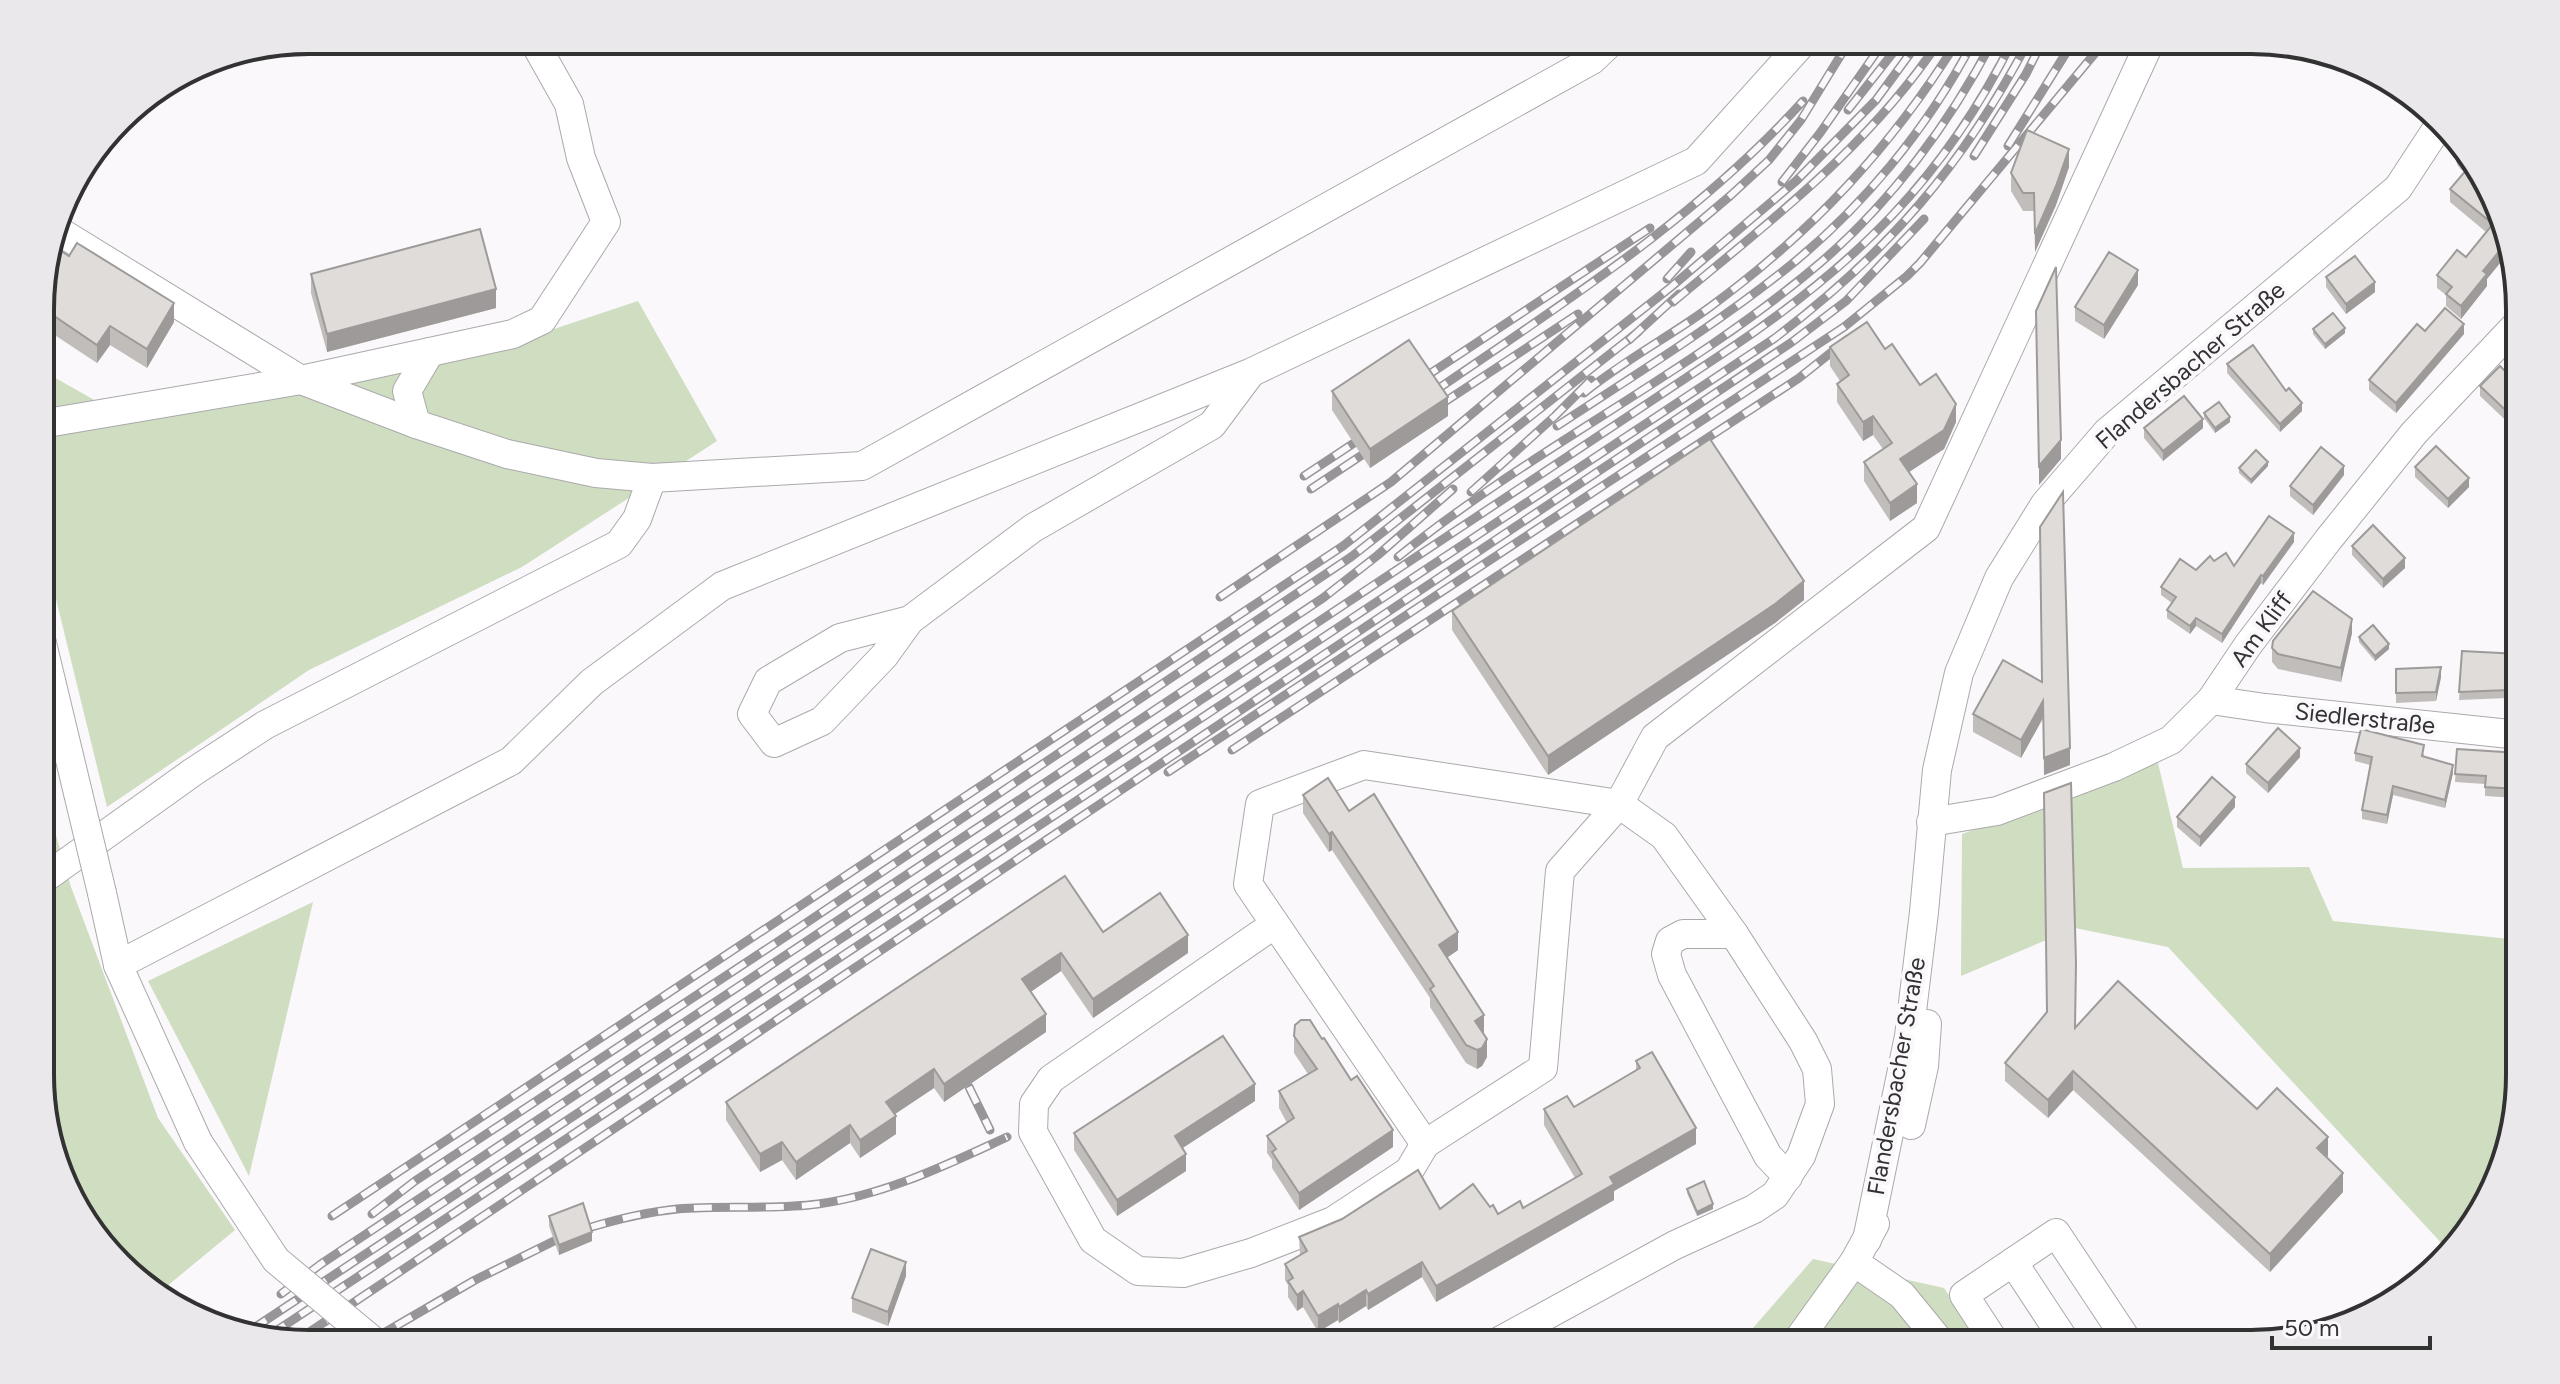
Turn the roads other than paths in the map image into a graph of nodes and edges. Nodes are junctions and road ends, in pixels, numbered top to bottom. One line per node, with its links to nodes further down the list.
1 (541, 54): 8 (street)
2 (1598, 54): 13 (street)
3 (1792, 54): 9 (street)
4 (2145, 54): 18 (street)
5 (2434, 132): 19 (street, Flandersbacher Straße)
6 (66, 235): 10 (street)
7 (2506, 342): 16 (street, Am Kliff)
8 (430, 352): 10 (street); 12 (street)
9 (1250, 373): 14 (street); 23 (street)
10 (301, 380): 11 (street); 12 (street)
11 (55, 422)
12 (416, 424): 13 (street)
13 (652, 478): 20 (street)
14 (910, 620): 14 (street)
15 (54, 695): 23 (street, bridge)
16 (2211, 700): 17 (street, Siedlerstraße); 19 (street, Am Kliff)
17 (2506, 734)
18 (1619, 804): 21 (street); 22 (street); 24 (street)
19 (1931, 822): 26 (street, Flandersbacher Straße)
20 (54, 871)
21 (1275, 924): 24 (street); 24 (street)
22 (1734, 934): 25 (street); 25 (street)
23 (118, 965): 34 (street, bridge)
24 (1425, 1144)
25 (1788, 1177): 28 (street)
26 (1860, 1251): 29 (street, Flandersbacher Straße); 30 (street)
27 (2013, 1262): 31 (street); 32 (street); 33 (street)
28 (1521, 1329)
29 (1805, 1329)
30 (1930, 1329)
31 (1986, 1329)
32 (2057, 1329)
33 (2120, 1329)
34 (360, 1330)

